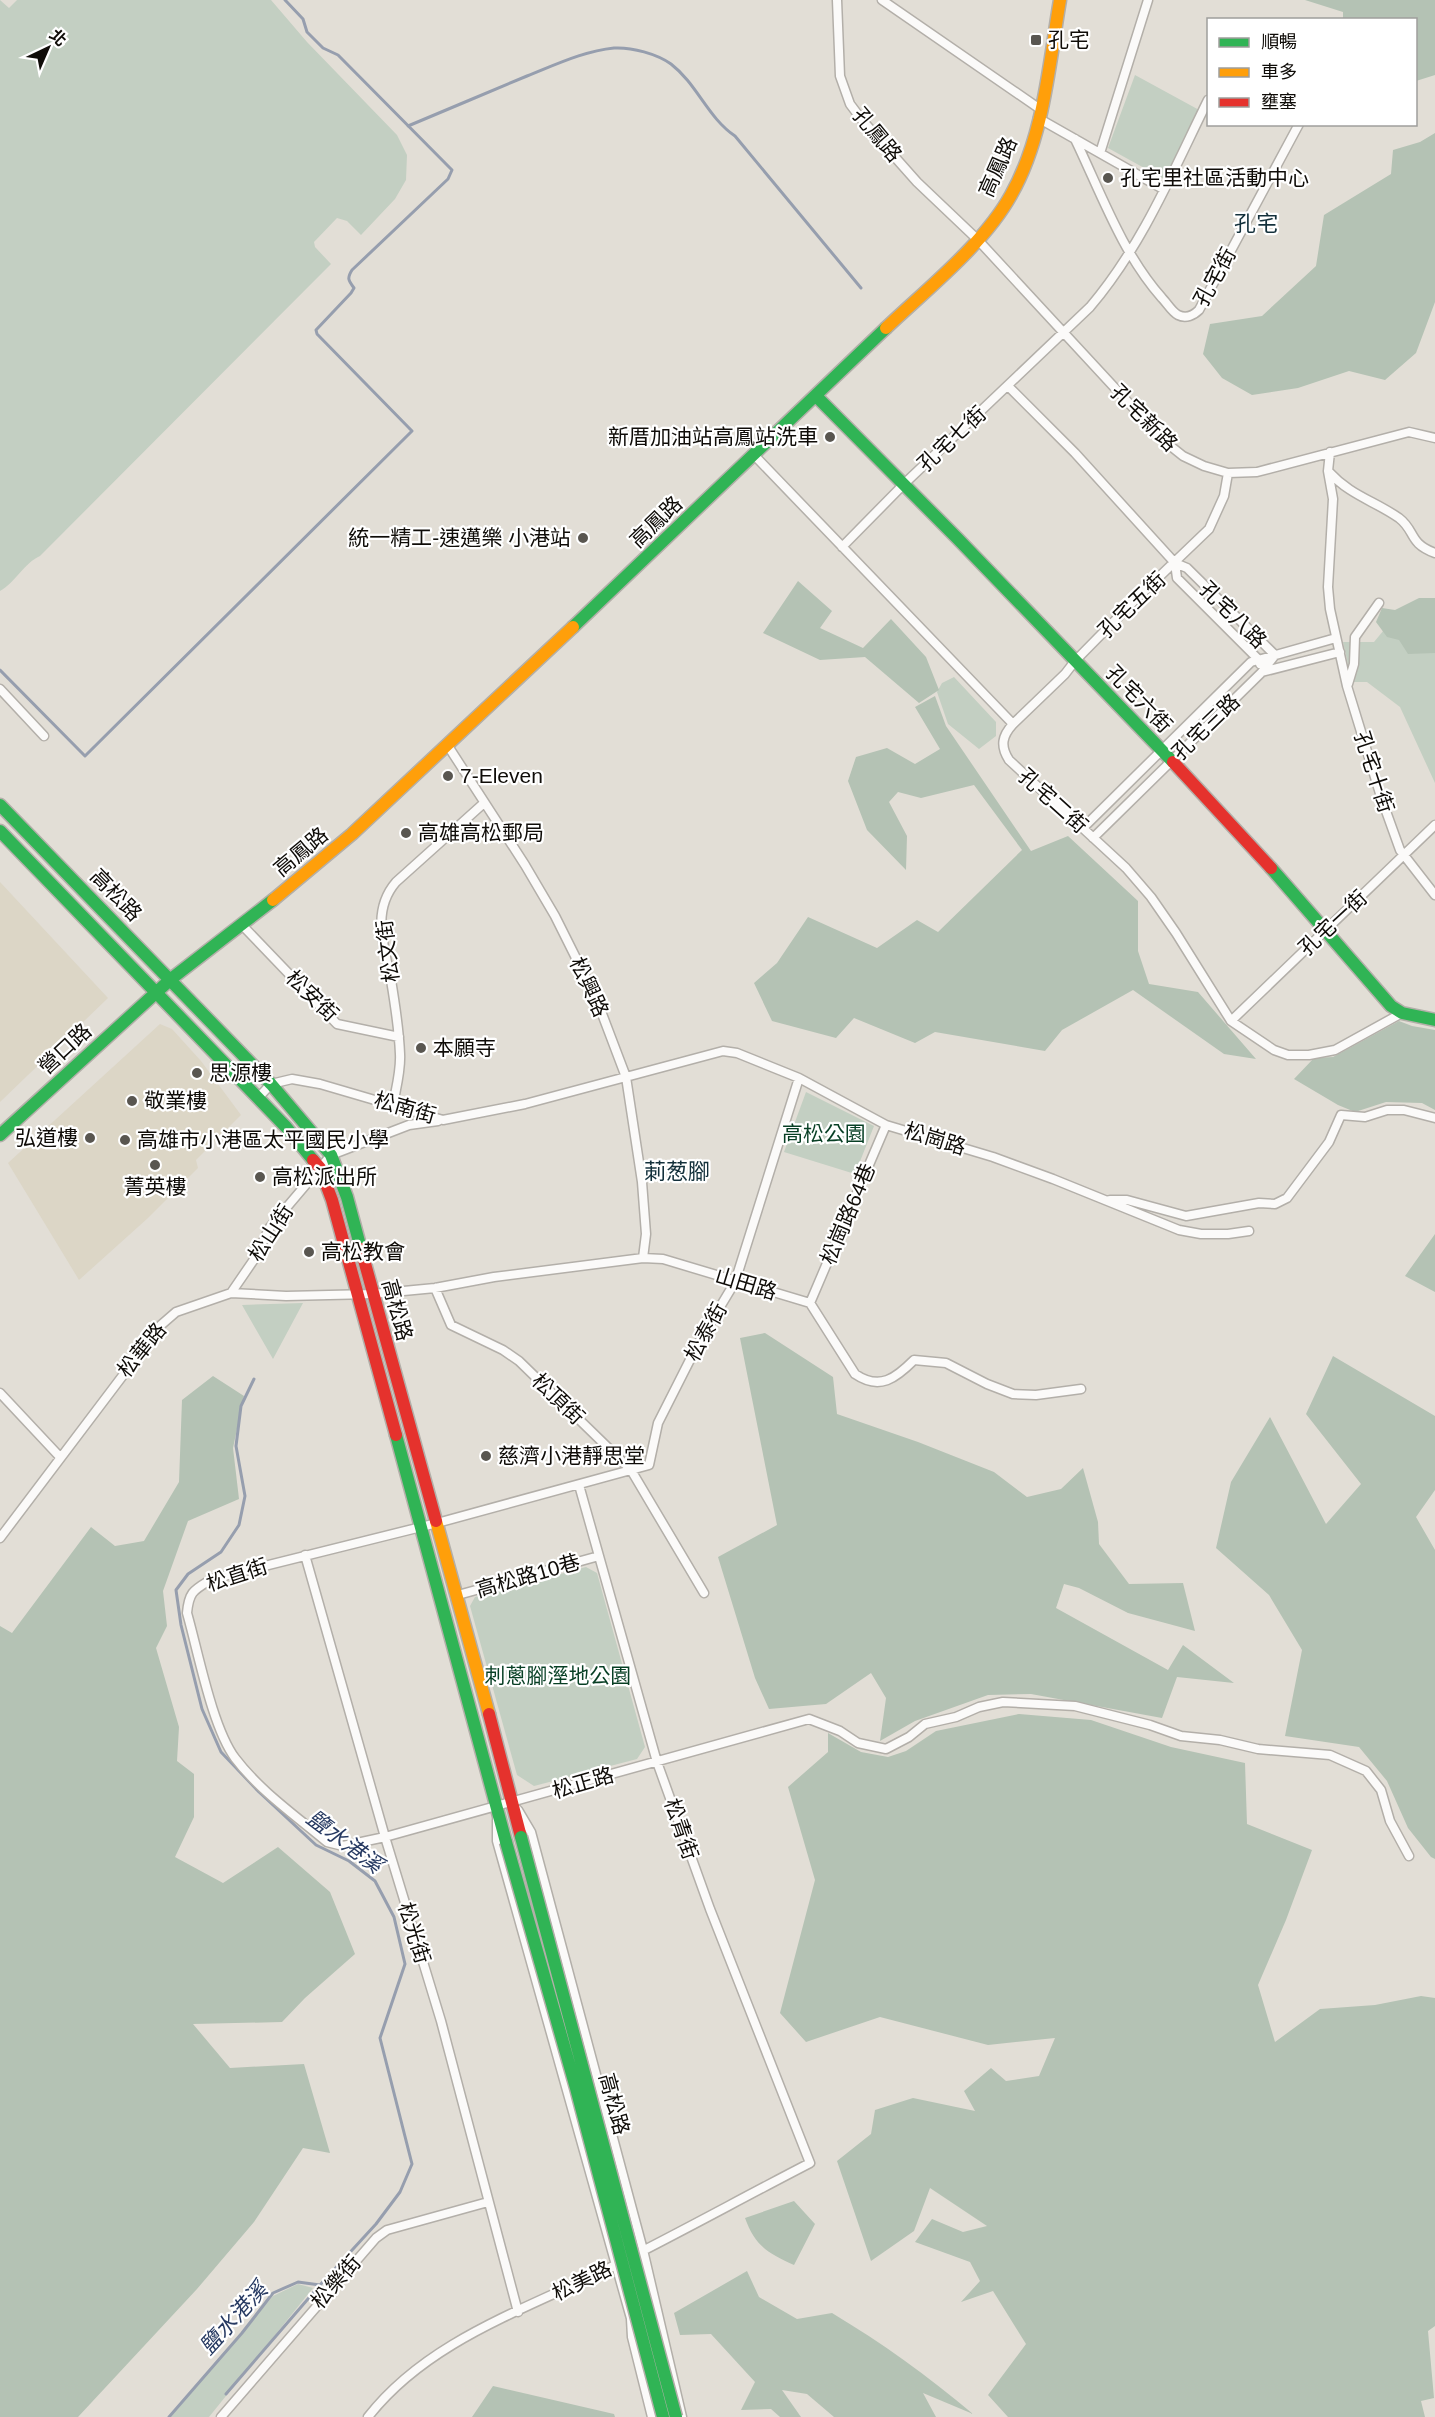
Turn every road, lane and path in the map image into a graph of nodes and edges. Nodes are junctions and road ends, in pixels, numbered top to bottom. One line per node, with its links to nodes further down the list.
1 (837, 0): 11 (street, 孔鳳路)
2 (882, 0): 6 (street)
3 (1060, 0): 6 (street, 高鳳路)
4 (1148, 0): 9 (street)
5 (1207, 104): 10 (street)
6 (1039, 113): 8 (street); 11 (street, 高鳳路)
7 (1298, 126): 12 (street, 孔宅街)
8 (1075, 139): 9 (street); 12 (street, 孔宅街)
9 (1100, 153): 10 (street)
10 (1163, 189): 12 (street)
11 (978, 240): 13 (street, 孔宅新路); 15 (street, 高鳳路)
12 (1130, 253): 13 (street)
13 (1063, 333): 14 (street, 孔宅七街); 20 (street, 孔宅新路)
14 (1009, 387): 21 (street, 孔宅七街); 24 (street, 孔宅八路)
15 (816, 396): 18 (street, 高鳳路); 21 (street, 孔宅六街)
16 (1435, 438): 17 (street, 孔宅新路)
17 (1330, 452): 19 (street); 20 (street, 孔宅新路)
18 (754, 455): 22 (street); 36 (street, 高鳳路)
19 (1328, 471): 23 (street); 26 (street, 孔宅十街)
20 (1228, 472): 24 (street, 孔宅五街)
21 (904, 484): 22 (street, 孔宅七街); 30 (street, 孔宅六街)
22 (842, 547): 34 (street)
23 (1435, 553)
24 (1175, 563): 28 (street, 孔宅八路); 29 (street, 孔宅八路); 30 (street, 孔宅五街)
25 (1379, 603): 32 (street)
26 (1336, 638): 27 (street, 孔宅十街); 28 (street, 孔宅三路)
27 (1340, 652): 31 (street, 孔宅三路); 32 (street, 孔宅十街)
28 (1275, 655): 29 (street, 孔宅三路); 31 (street, 孔宅八路)
29 (1259, 660): 31 (street, 孔宅八路); 37 (street, 孔宅三路)
30 (1075, 661): 34 (street, 孔宅五街); 37 (street, 孔宅六街)
31 (1262, 672): 38 (street, 孔宅三路)
32 (1347, 686): 45 (street, 孔宅十街)
33 (0, 689): 35 (street)
34 (1013, 724): 42 (street, 孔宅二街)
35 (44, 736)
36 (448, 746): 39 (street, 松興路); 47 (street, 高鳳路)
37 (1160, 750): 38 (street, 孔宅六街); 42 (street, 孔宅三路)
38 (1171, 761): 44 (street, 孔宅三路); 48 (street, 孔宅六街)
39 (484, 803): 54 (street, 松文街); 55 (street, 松興路)
40 (0, 805): 49 (street, 高松路)
41 (1435, 825): 45 (street, 孔宅一街)
42 (1083, 828): 44 (street, 孔宅二街)
43 (0, 831): 50 (street, 高松路)
44 (1093, 838): 53 (street, 孔宅二街)
45 (1403, 855): 46 (street, 孔宅十街); 48 (street, 孔宅一街)
46 (1435, 895)
47 (242, 925): 49 (street, 高鳳路); 54 (street, 松安街)
48 (1326, 930): 51 (street, 孔宅六街); 53 (street, 孔宅一街)
49 (171, 979): 50 (street, 高鳳路); 57 (street, 高松路)
50 (157, 991): 58 (street, 高松路); 63 (street, 營口路)
51 (1402, 1013): 52 (street); 53 (street, 孔宅二街)
52 (1435, 1020)
53 (1231, 1021)
54 (399, 1037): 59 (street, 松文街)
55 (626, 1077): 56 (street, 松崗路); 61 (street, 松南街); 68 (street, 松興路)
56 (799, 1078): 62 (street, 松崗路); 69 (street, 松泰街)
57 (271, 1084): 58 (street); 59 (street, 松南街); 64 (street, 高松路)
58 (259, 1097): 65 (street, 高松路)
59 (393, 1105): 61 (street, 松南街)
60 (1435, 1118): 66 (street)
61 (443, 1120): 64 (street, 松山街)
62 (886, 1125): 66 (street, 松崗路); 74 (street, 松崗路64巷)
63 (0, 1135)
64 (331, 1155): 65 (street, 松山街); 72 (street, 高松路)
65 (320, 1168): 71 (street, 松山街); 73 (street, 高松路)
66 (1104, 1200): 67 (street, 松崗路)
67 (1248, 1231)
68 (643, 1258): 69 (street, 山田路); 70 (street, 山田路)
69 (735, 1282): 74 (street, 山田路); 78 (street, 松泰街)
70 (435, 1288): 72 (street, 山田路); 78 (street, 松頂街)
71 (231, 1293): 73 (street, 松華路); 77 (street, 松華路)
72 (372, 1294): 73 (street, 山田路); 80 (street, 高松路)
73 (358, 1295): 81 (street, 高松路)
74 (810, 1303): 75 (street)
75 (1081, 1389)
76 (0, 1393): 77 (street)
77 (60, 1457): 82 (street, 松華路)
78 (631, 1470): 79 (street, 松直街); 85 (street, 松頂街)
79 (579, 1485): 80 (street, 松直街); 84 (street, 松青街)
80 (437, 1523): 81 (street, 松直街); 86 (street, 高松路)
81 (421, 1526): 83 (street, 松直街); 89 (street, 高松路)
82 (0, 1538)
83 (305, 1555): 90 (street, 松光街); 90 (street, 松直街)
84 (599, 1556): 86 (street, 高松路10巷); 87 (street, 松青街)
85 (704, 1593)
86 (458, 1595): 88 (street, 高松路)
87 (657, 1762): 88 (street, 松正路); 91 (street, 松正路); 92 (street, 松青街)
88 (513, 1802): 89 (street, 松正路); 94 (street, 高松路); 104 (street, 高松路, bridge)
89 (497, 1807): 90 (street, 松正路); 95 (street, 高松路); 103 (street, 高松路, bridge)
90 (385, 1837): 93 (street, 松光街)
91 (1409, 1856)
92 (810, 2163): 94 (street, 松美路)
93 (488, 2202): 97 (street, 松光街); 99 (street, 松樂街)
94 (643, 2250): 95 (street, 松美路); 96 (street, 高松路)
95 (615, 2265): 97 (street, 松美路); 98 (street, 高松路)
96 (657, 2311): 105 (street, 高松路); 106 (street, 高松路)
97 (518, 2312): 100 (street, 松美路)
98 (631, 2319): 101 (street, 高松路); 102 (street, 高松路)
99 (221, 2417)
100 (368, 2417)
101 (652, 2417)
102 (657, 2417)
103 (663, 2417)
104 (676, 2417)
105 (682, 2417)
106 (687, 2417)

